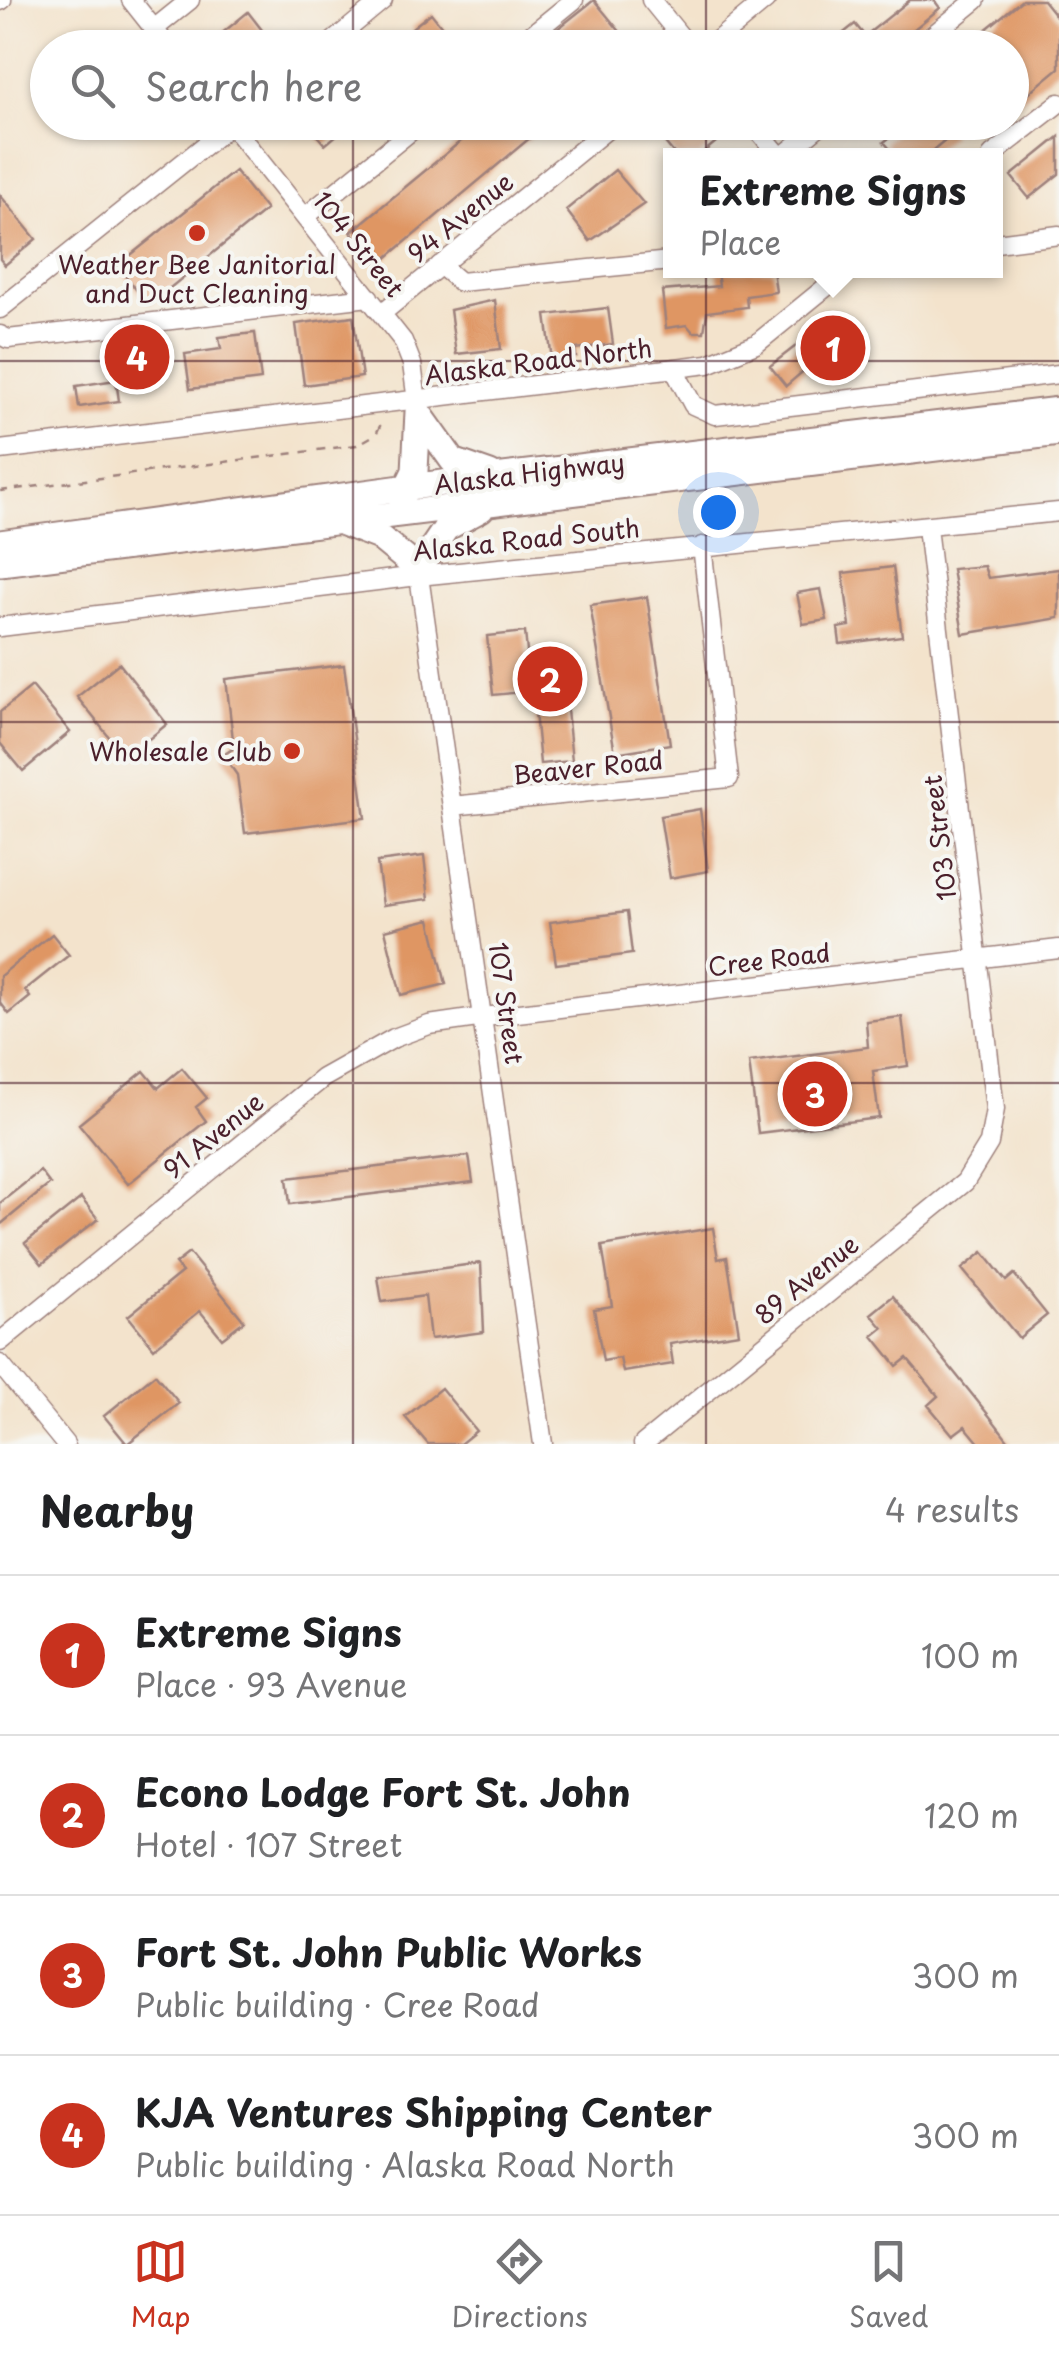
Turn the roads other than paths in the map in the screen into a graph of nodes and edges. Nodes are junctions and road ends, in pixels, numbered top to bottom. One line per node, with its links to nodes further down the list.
1 (132, 0): 8 (street)
2 (190, 0): 8 (street)
3 (383, 0): 9 (street)
4 (574, 0): 10 (street)
5 (652, 0): 11 (street)
6 (766, 0): 12 (street)
7 (976, 0): 13 (street)
8 (154, 28)
9 (347, 30)
10 (537, 30)
11 (676, 30)
12 (730, 30)
13 (940, 30)
14 (1059, 102): 15 (street)
15 (1029, 126)
16 (211, 140): 27 (street)
17 (245, 140): 20 (street, 104 Street)
18 (400, 140): 20 (street)
19 (594, 140): 24 (street, 94 Avenue)
20 (305, 217): 26 (street, 104 Street)
21 (1059, 235): 22 (street)
22 (1003, 242)
23 (662, 262): 24 (street)
24 (440, 265): 28 (street, 94 Avenue)
25 (838, 278): 30 (street)
26 (369, 297): 28 (street, 104 Street); 29 (street)
27 (0, 309)
28 (382, 313): 32 (street, 104 Street)
29 (0, 336)
30 (676, 371): 31 (street, Alaska Road North); 32 (street, Alaska Road North)
31 (1059, 374)
32 (418, 406): 35 (street, Alaska Road North); 37 (highway); 38 (highway); 39 (highway)
33 (1059, 410): 38 (highway, Alaska Highway)
34 (1059, 433): 38 (highway, Alaska Highway)
35 (0, 450)
36 (462, 482): 37 (highway, Alaska Highway); 38 (highway, Alaska Highway); 40 (highway)
37 (409, 487): 39 (highway, Alaska Highway); 42 (highway)
38 (502, 488): 40 (highway, Alaska Highway); 48 (highway)
39 (372, 492): 45 (highway, Alaska Highway)
40 (434, 508): 42 (highway, Alaska Highway); 48 (highway)
41 (1059, 512): 44 (street, Alaska Road South)
42 (392, 513): 43 (highway, Alaska Highway)
43 (329, 521): 47 (highway, Alaska Highway); 48 (highway)
44 (927, 527): 46 (street, Alaska Road South); 52 (street, 103 Street)
45 (0, 543)
46 (702, 546): 48 (street, Alaska Road South); 50 (street, Beaver Road)
47 (0, 563)
48 (418, 572): 49 (street, Alaska Road South); 50 (street, 107 Street)
49 (0, 628)
50 (452, 806): 53 (street, 107 Street)
51 (1059, 949): 52 (street, Cree Road)
52 (978, 960): 53 (street, Cree Road); 54 (street, 103 Street)
53 (484, 1017): 55 (street, 91 Avenue); 58 (street, 107 Street)
54 (989, 1142): 59 (street, 89 Avenue)
55 (0, 1342)
56 (0, 1364): 57 (street)
57 (66, 1444)
58 (542, 1444)
59 (643, 1444)

